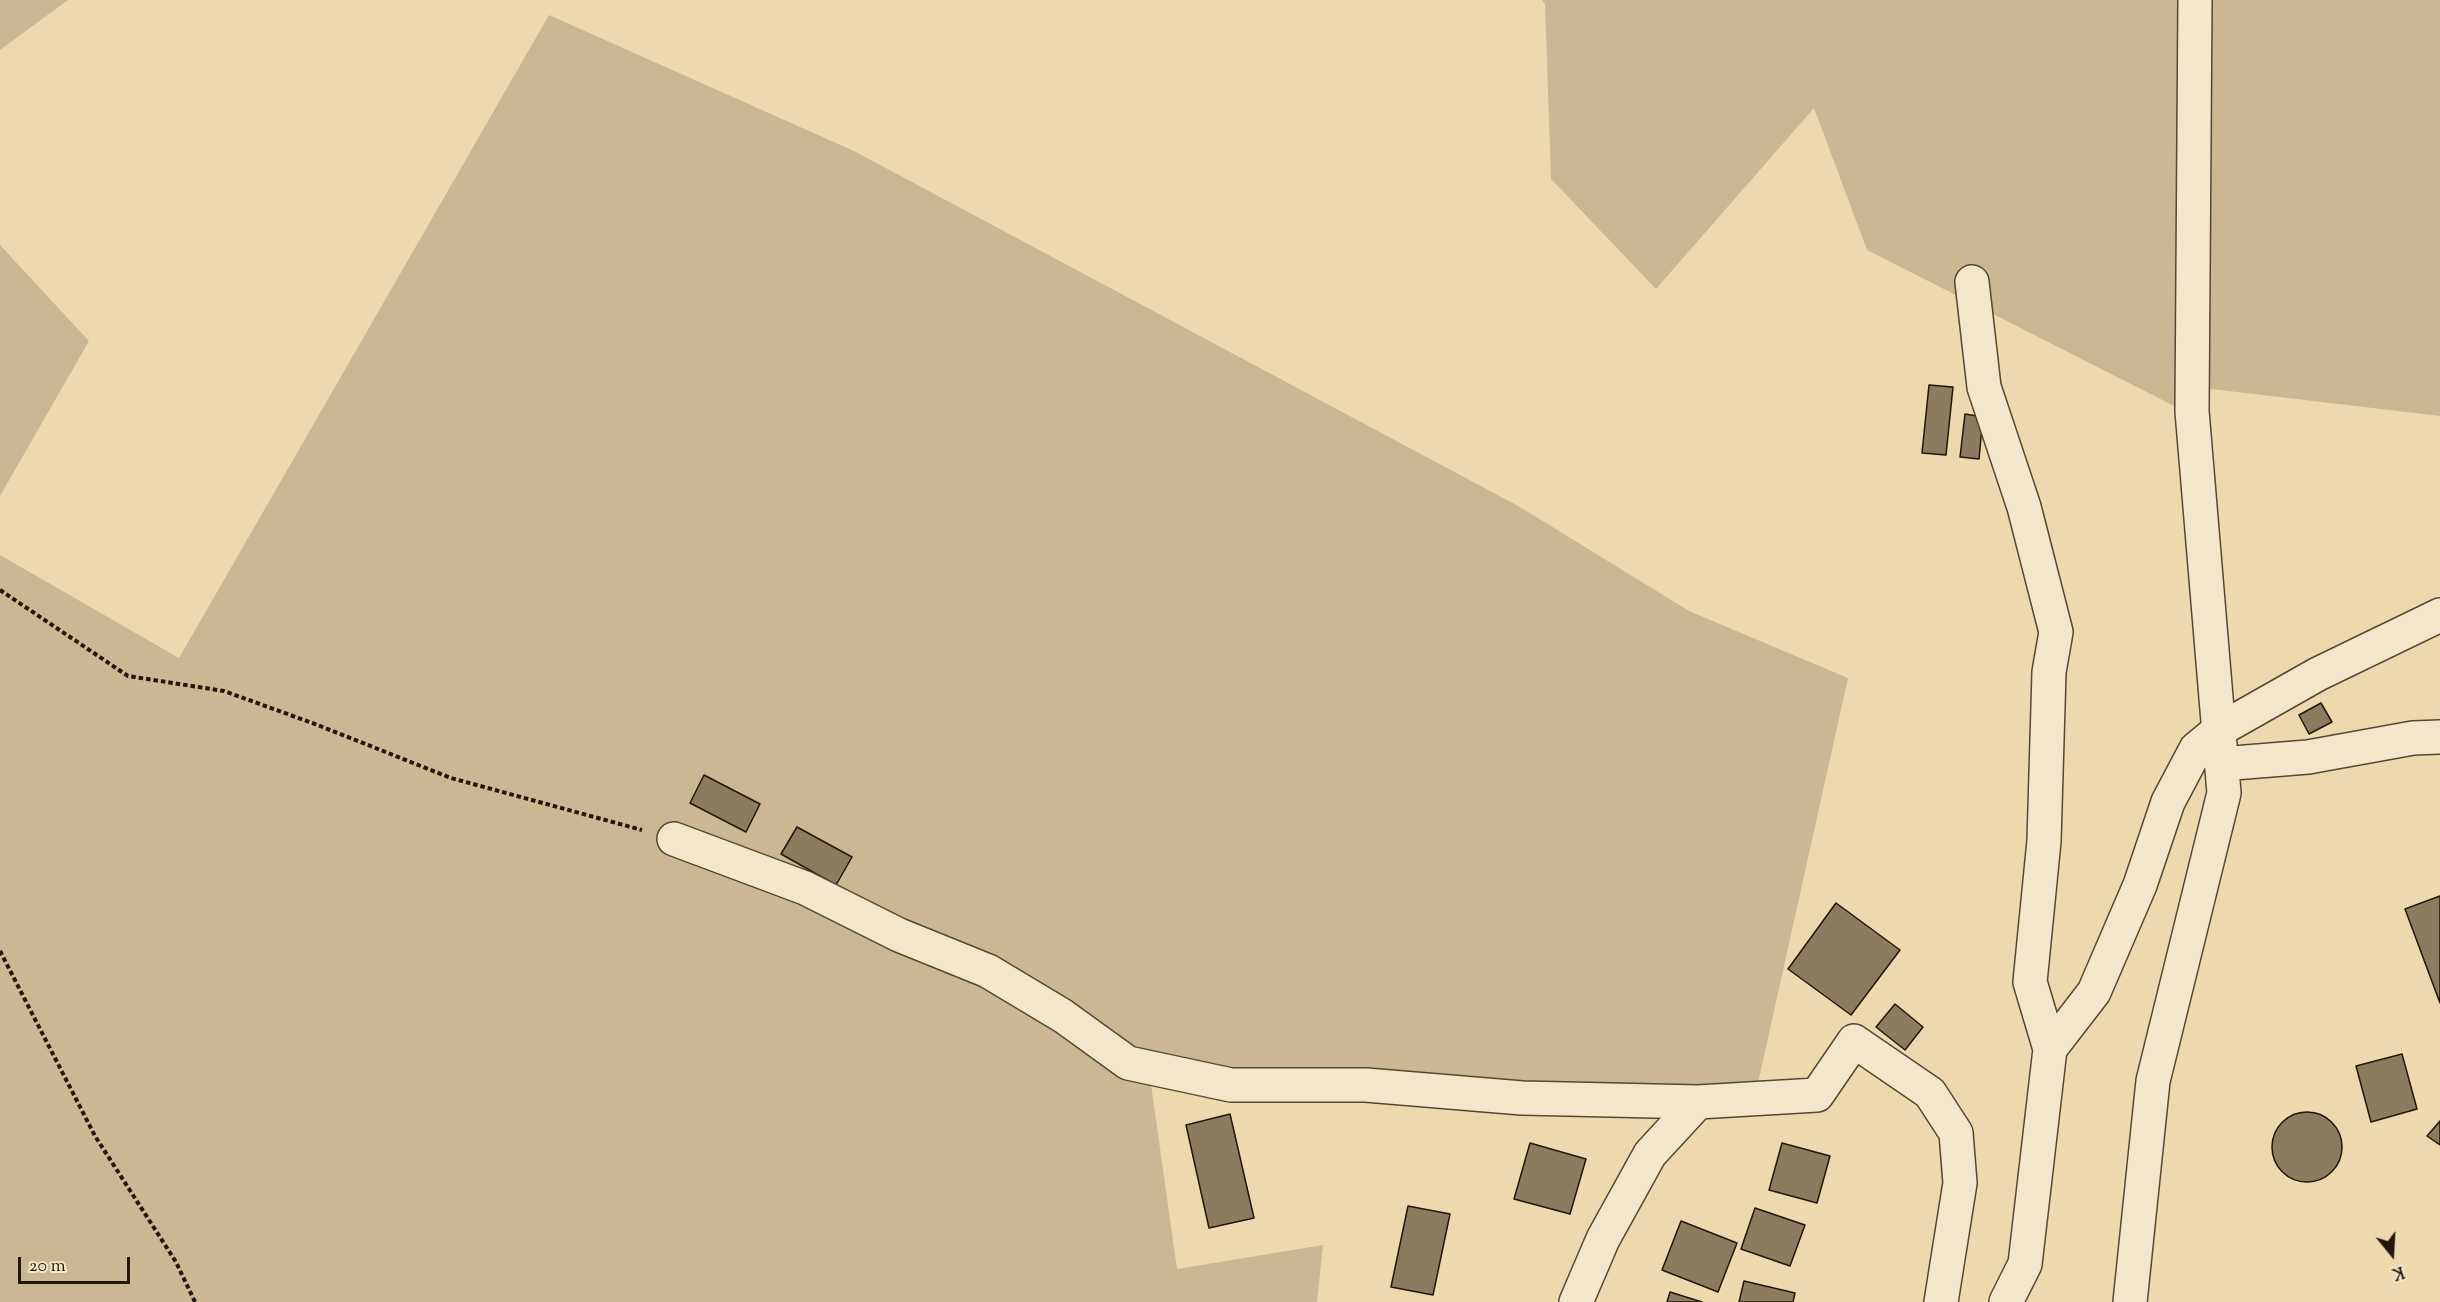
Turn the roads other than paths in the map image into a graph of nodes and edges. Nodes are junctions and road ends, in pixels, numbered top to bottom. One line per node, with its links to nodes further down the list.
1 (2195, 0): 4 (street)
2 (1972, 282): 8 (street)
3 (2440, 615): 4 (street)
4 (2219, 730): 6 (street); 8 (street)
5 (2440, 737): 6 (street)
6 (2221, 764): 13 (street)
7 (674, 839): 9 (street)
8 (2050, 1049): 12 (street)
9 (1698, 1102): 10 (street); 11 (street)
10 (1576, 1302)
11 (1941, 1302)
12 (2006, 1302)
13 (2130, 1302)

